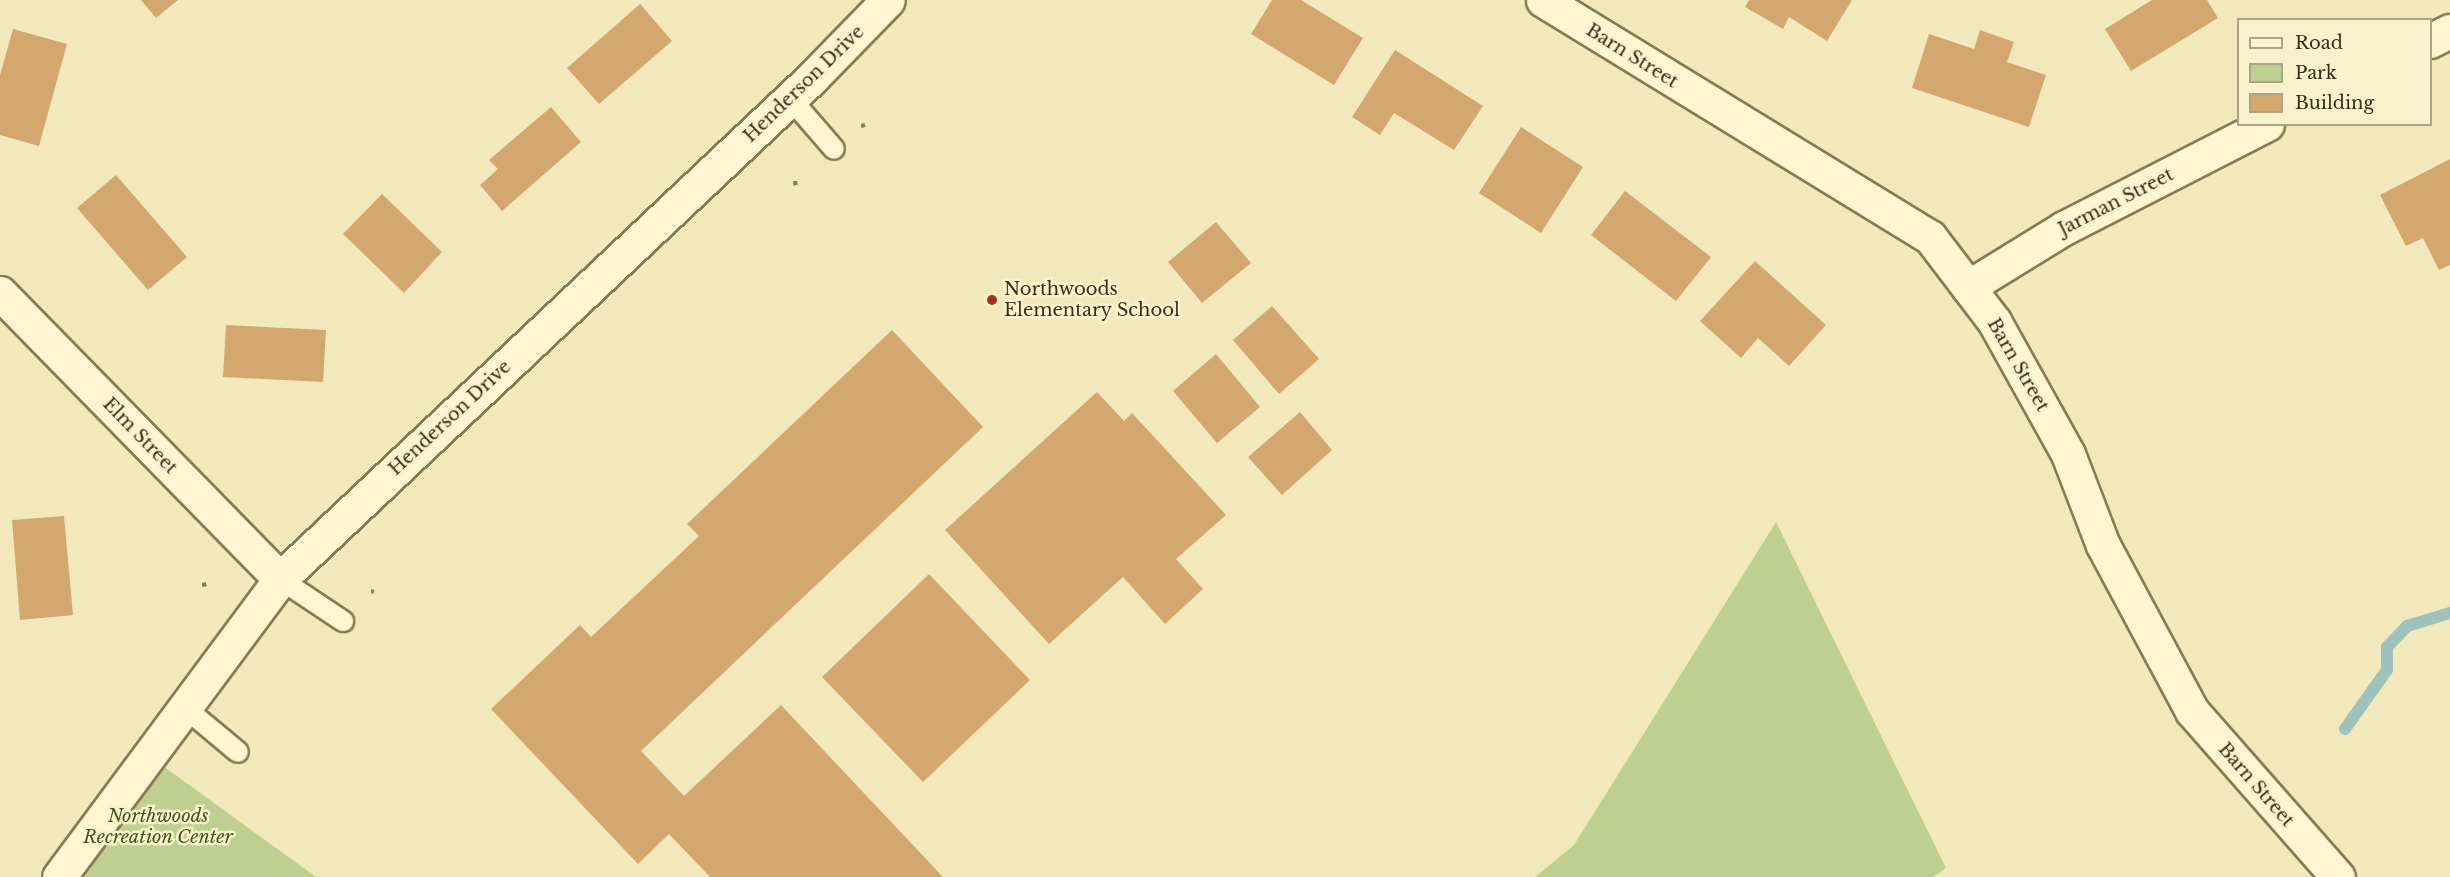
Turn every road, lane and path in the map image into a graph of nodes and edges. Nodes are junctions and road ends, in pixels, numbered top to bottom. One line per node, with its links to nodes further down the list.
1 (888, 0): 5 (street, Henderson Drive)
2 (1543, 0): 10 (street, Barn Street)
3 (2450, 31): 4 (street)
4 (2432, 40)
5 (790, 98): 7 (lane); 12 (street, Henderson Drive)
6 (2263, 126): 10 (street, Jarman Street)
7 (834, 149)
8 (795, 181): 9 (path)
9 (796, 187)
10 (1968, 287): 17 (street, Barn Street)
11 (0, 292): 12 (street, Elm Street)
12 (280, 579): 13 (lane); 14 (street, Henderson Drive)
13 (343, 621)
14 (184, 707): 15 (lane); 16 (street, Henderson Drive)
15 (238, 752)
16 (59, 877)
17 (2338, 877)

